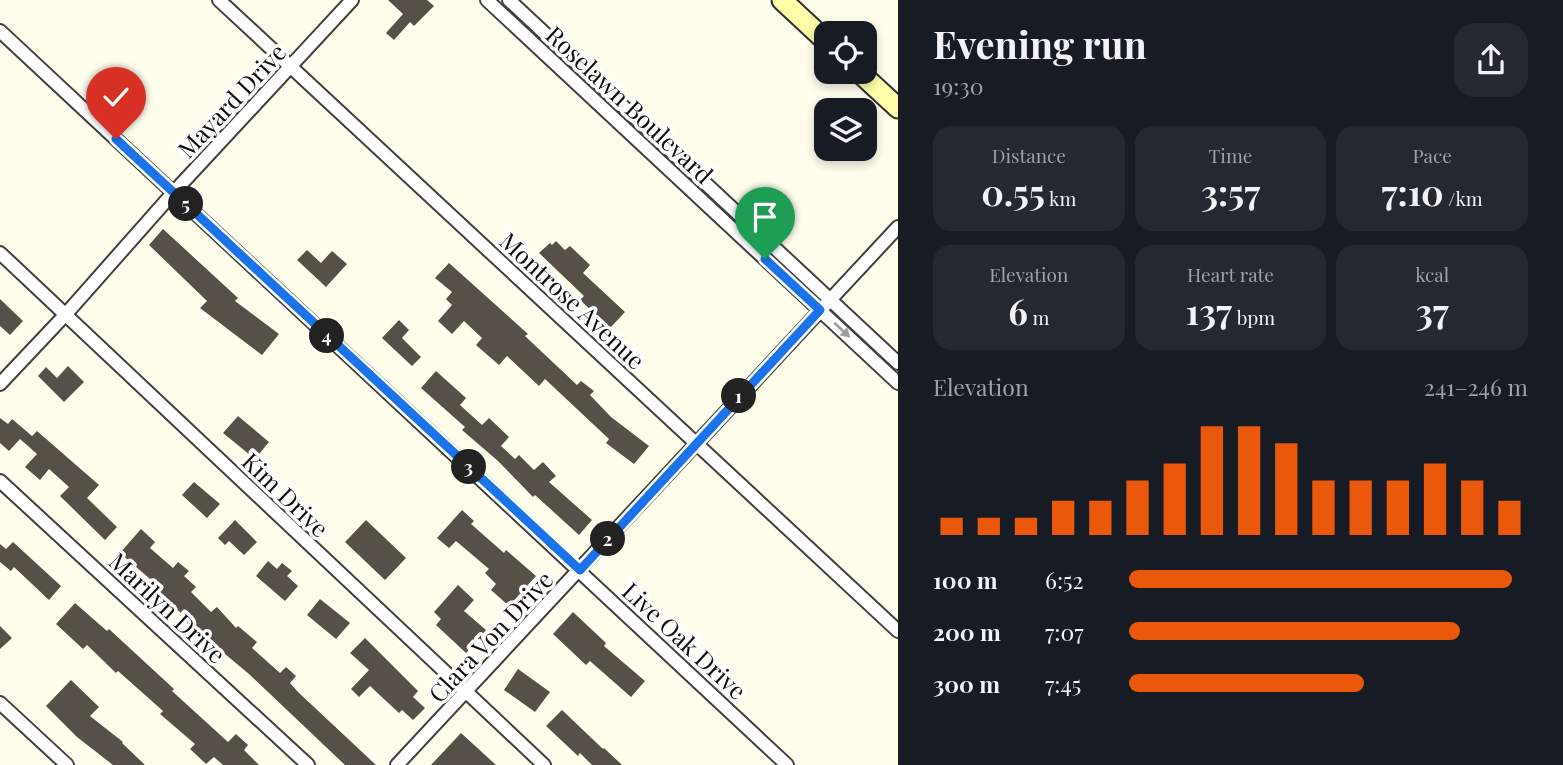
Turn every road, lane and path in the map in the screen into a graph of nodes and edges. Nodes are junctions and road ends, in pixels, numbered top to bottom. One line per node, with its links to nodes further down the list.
1 (219, 0): 10 (street, Montrose Avenue)
2 (352, 0): 10 (street, Mayard Drive)
3 (487, 0): 7 (street, Roselawn Boulevard)
4 (509, 0): 6 (street, Roselawn Boulevard)
5 (782, 0): 8 (street)
6 (529, 19): 7 (street); 13 (street, Roselawn Boulevard)
7 (519, 30): 14 (street, Roselawn Boulevard)
8 (814, 30)
9 (0, 31): 15 (street, Live Oak Drive)
10 (291, 67): 15 (street, Mayard Drive); 26 (street, Montrose Avenue)
11 (872, 84): 12 (street)
12 (898, 108)
13 (627, 110): 14 (street); 16 (street, Roselawn Boulevard)
14 (616, 121): 17 (street, Roselawn Boulevard)
15 (173, 193): 22 (street, Mayard Drive); 28 (street, Live Oak Drive)
16 (720, 197): 17 (street); 20 (street, Roselawn Boulevard)
17 (710, 207): 21 (street, Roselawn Boulevard)
18 (898, 227): 20 (street, Clara Von Drive)
19 (0, 253): 22 (street, Kim Drive)
20 (830, 299): 21 (street, Clara Von Drive); 23 (street, Roselawn Boulevard)
21 (820, 310): 24 (street, Roselawn Boulevard, one-way to 24); 26 (street, Clara Von Drive)
22 (66, 314): 25 (street, Mayard Drive); 30 (street, Kim Drive)
23 (898, 363)
24 (898, 383)
25 (0, 384)
26 (695, 443): 28 (street, Clara Von Drive); 29 (street, Montrose Avenue)
27 (0, 481): 33 (street, Marilyn Drive)
28 (580, 570): 30 (street, Clara Von Drive); 36 (street, Live Oak Drive)
29 (898, 631)
30 (467, 690): 34 (street, Clara Von Drive); 35 (street, Kim Drive)
31 (0, 703): 32 (street)
32 (67, 765)
33 (308, 765)
34 (397, 765)
35 (544, 765)
36 (787, 765)

